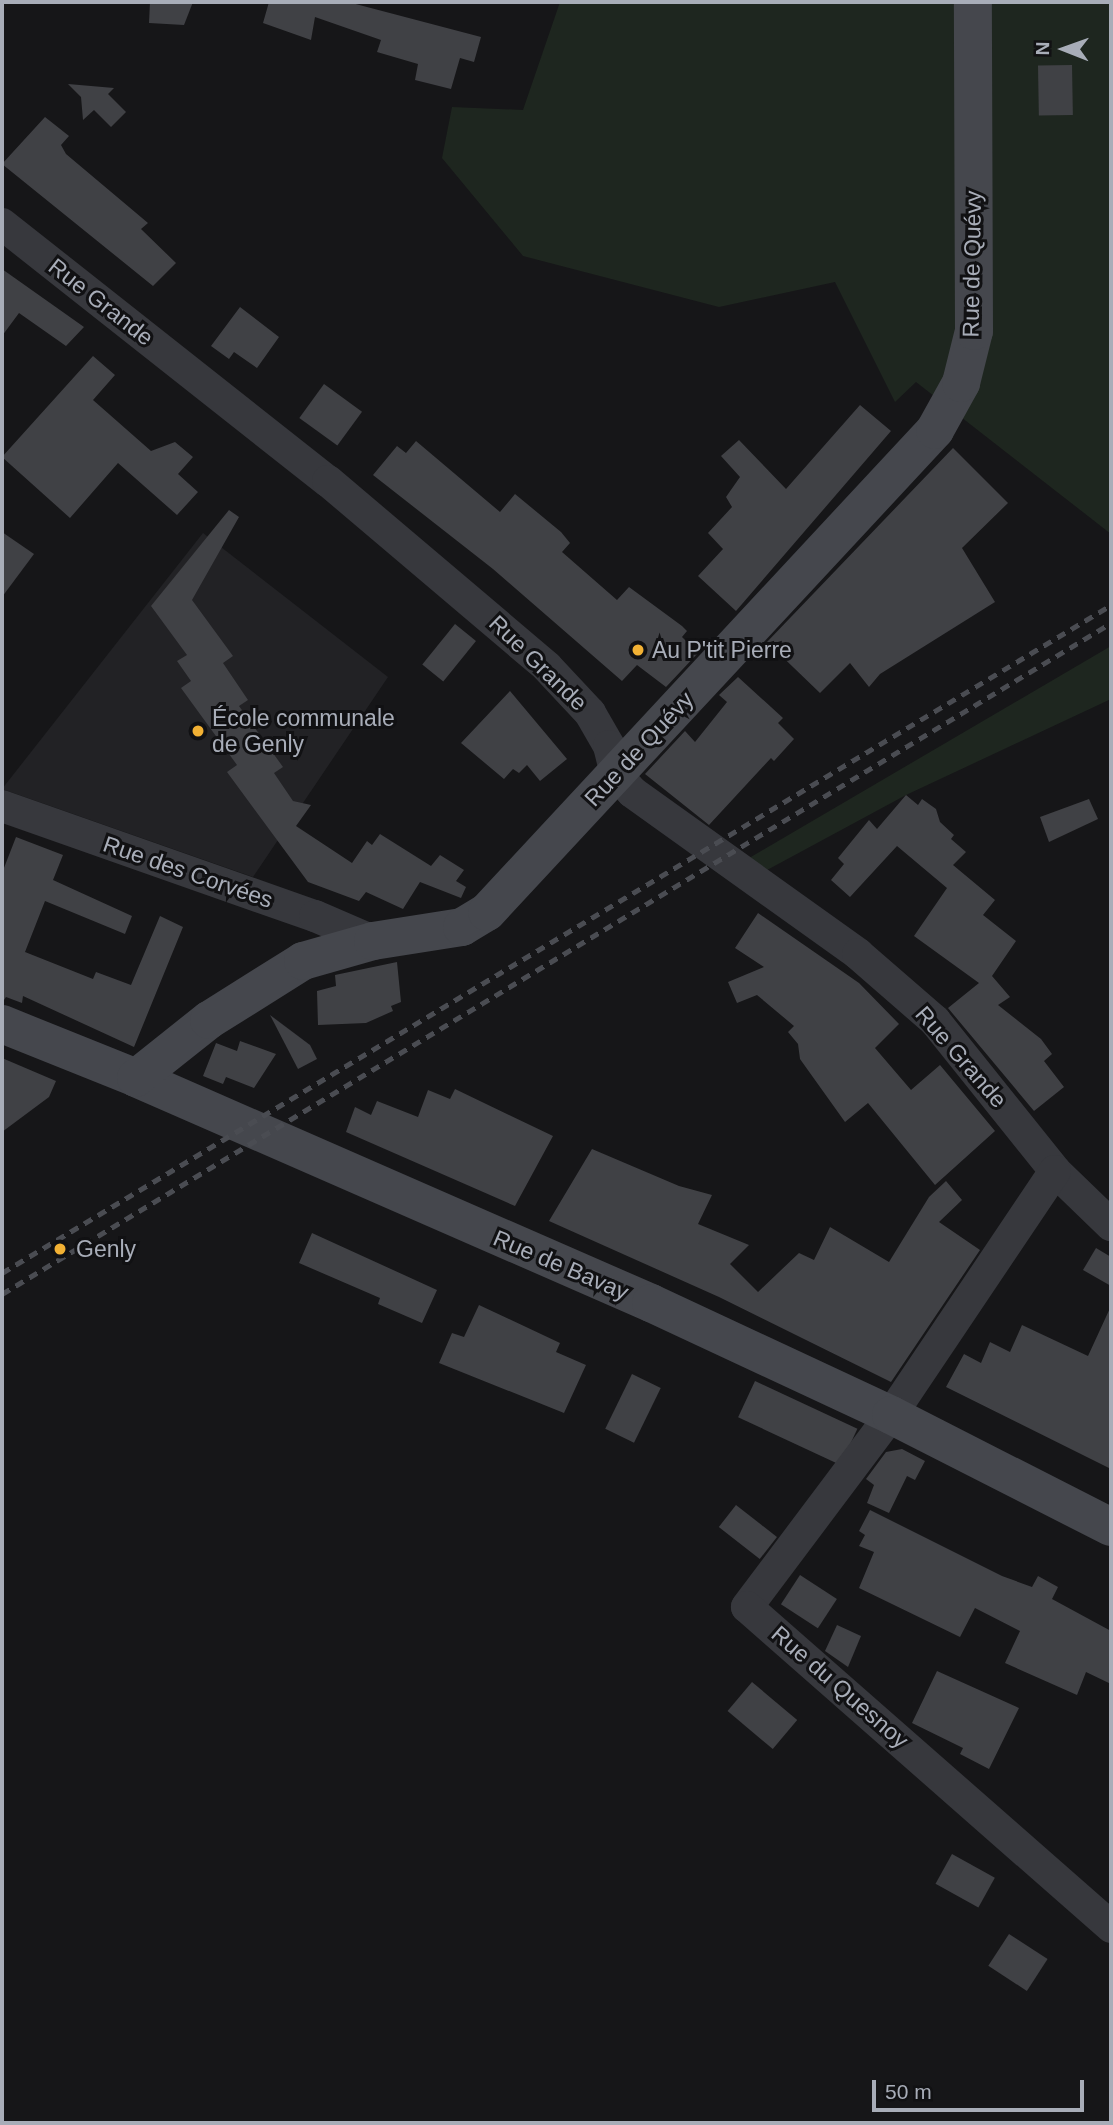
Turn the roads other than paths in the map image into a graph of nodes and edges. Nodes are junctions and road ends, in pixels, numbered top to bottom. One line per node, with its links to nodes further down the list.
1 (973, 2): 3 (main road, Rue de Quévy)
2 (2, 224): 3 (street, Rue Grande)
3 (617, 774): 5 (main road, Rue de Quévy); 8 (street, Rue Grande)
4 (2, 806): 5 (street, Rue des Corvées)
5 (373, 941): 7 (main road, Rue de Quévy)
6 (2, 1024): 7 (main road, Rue de Bavay)
7 (136, 1078): 10 (main road, Rue de Bavay)
8 (1055, 1171): 9 (street, Rue Grande); 10 (street)
9 (1111, 1225)
10 (891, 1415): 11 (main road, Rue de Bavay); 12 (street, Rue du Quesnoy)
11 (1111, 1527)
12 (1111, 1927)

